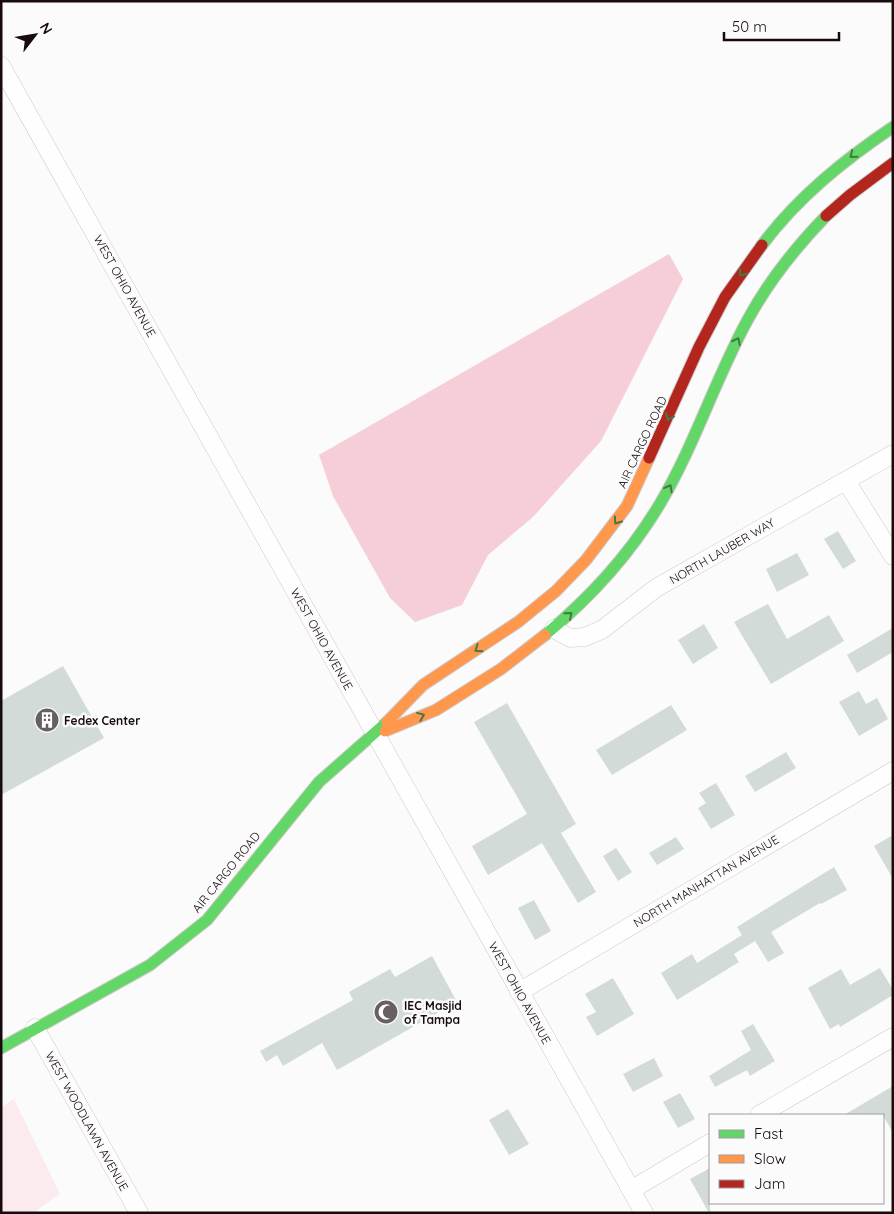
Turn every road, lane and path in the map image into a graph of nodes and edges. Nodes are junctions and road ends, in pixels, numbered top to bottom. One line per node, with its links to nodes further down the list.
1 (1, 66): 8 (street, WEST OHIO AVENUE)
2 (893, 127): 8 (street, AIR CARGO ROAD, one-way to 8)
3 (893, 163): 7 (street, AIR CARGO ROAD, one-way to 3)
4 (893, 454): 5 (street, NORTH LAUBER WAY)
5 (846, 481): 6 (street); 7 (street, NORTH LAUBER WAY)
6 (893, 556)
7 (554, 628): 8 (street, AIR CARGO ROAD, one-way to 7)
8 (375, 735): 10 (street, WEST OHIO AVENUE); 11 (street, AIR CARGO ROAD)
9 (893, 771): 10 (street, NORTH MANHATTAN AVENUE)
10 (519, 992): 16 (street, WEST OHIO AVENUE)
11 (35, 1028): 13 (street, AIR CARGO ROAD); 17 (street, WEST WOODLAWN AVENUE)
12 (893, 1037): 14 (street)
13 (1, 1048)
14 (760, 1114)
15 (709, 1144): 16 (street)
16 (631, 1190): 18 (street, WEST OHIO AVENUE)
17 (139, 1213)
18 (644, 1213)

